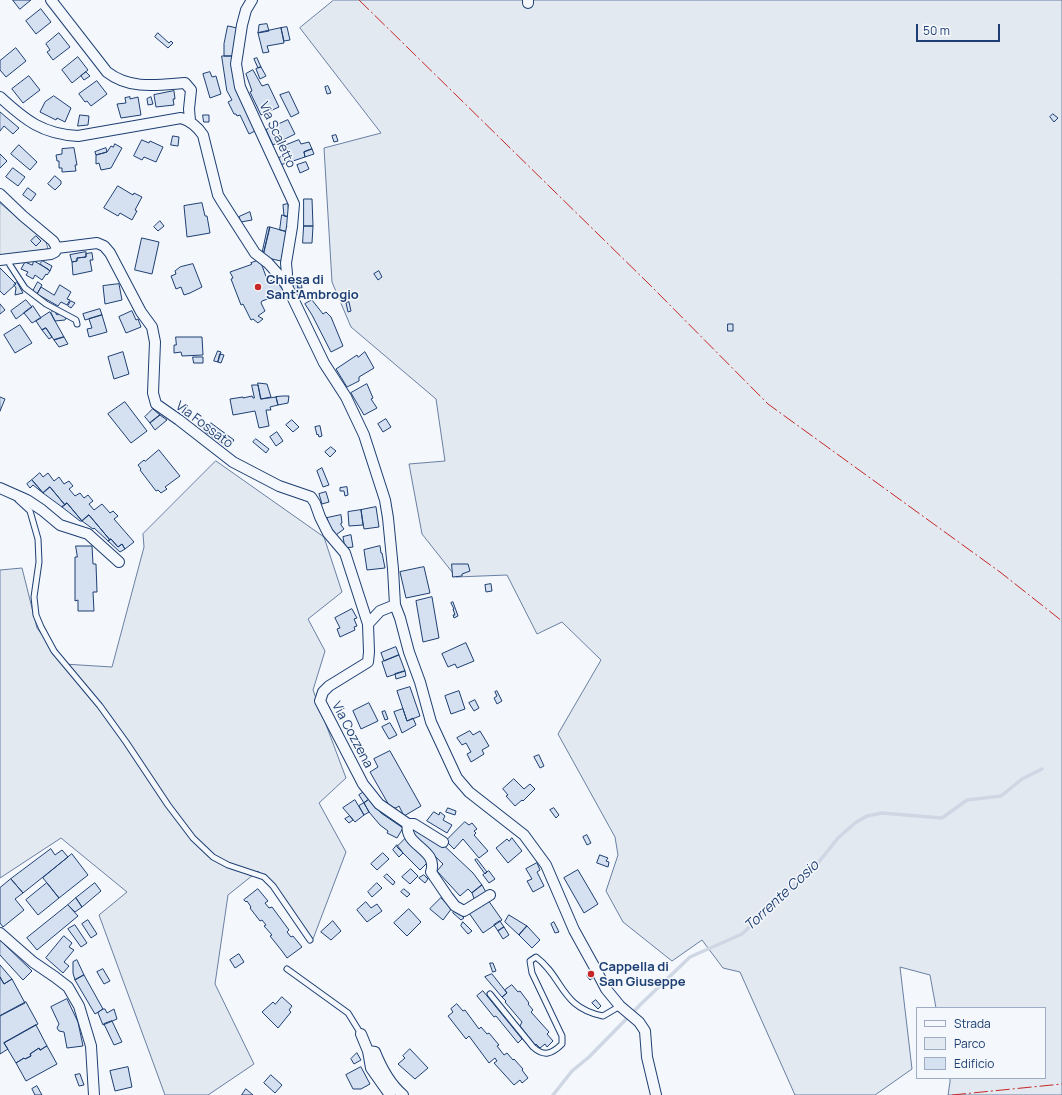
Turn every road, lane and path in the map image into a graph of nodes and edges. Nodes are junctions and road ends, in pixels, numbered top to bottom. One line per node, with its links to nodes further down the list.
1 (51, 0): 4 (street)
2 (252, 0): 8 (street, Via Scaletto)
3 (0, 97): 4 (street)
4 (190, 121): 8 (street)
5 (0, 194): 6 (street)
6 (56, 248): 7 (street, Via Fossato); 14 (street, Via Fossato)
7 (4, 259): 9 (lane)
8 (286, 282): 13 (street)
9 (77, 324)
10 (0, 488): 11 (street)
11 (12, 493): 12 (street); 19 (lane)
12 (119, 562)
13 (395, 605): 14 (street); 22 (street)
14 (368, 624): 15 (street, Via Cozzena)
15 (408, 824): 16 (street); 17 (street)
16 (443, 842)
17 (490, 895)
18 (0, 933): 25 (street)
19 (310, 940)
20 (287, 969): 23 (lane)
21 (490, 994): 22 (lane)
22 (620, 1006): 28 (street)
23 (361, 1034): 24 (street)
24 (368, 1051): 26 (street); 27 (street)
25 (94, 1095)
26 (390, 1095)
27 (403, 1095)
28 (656, 1095)

